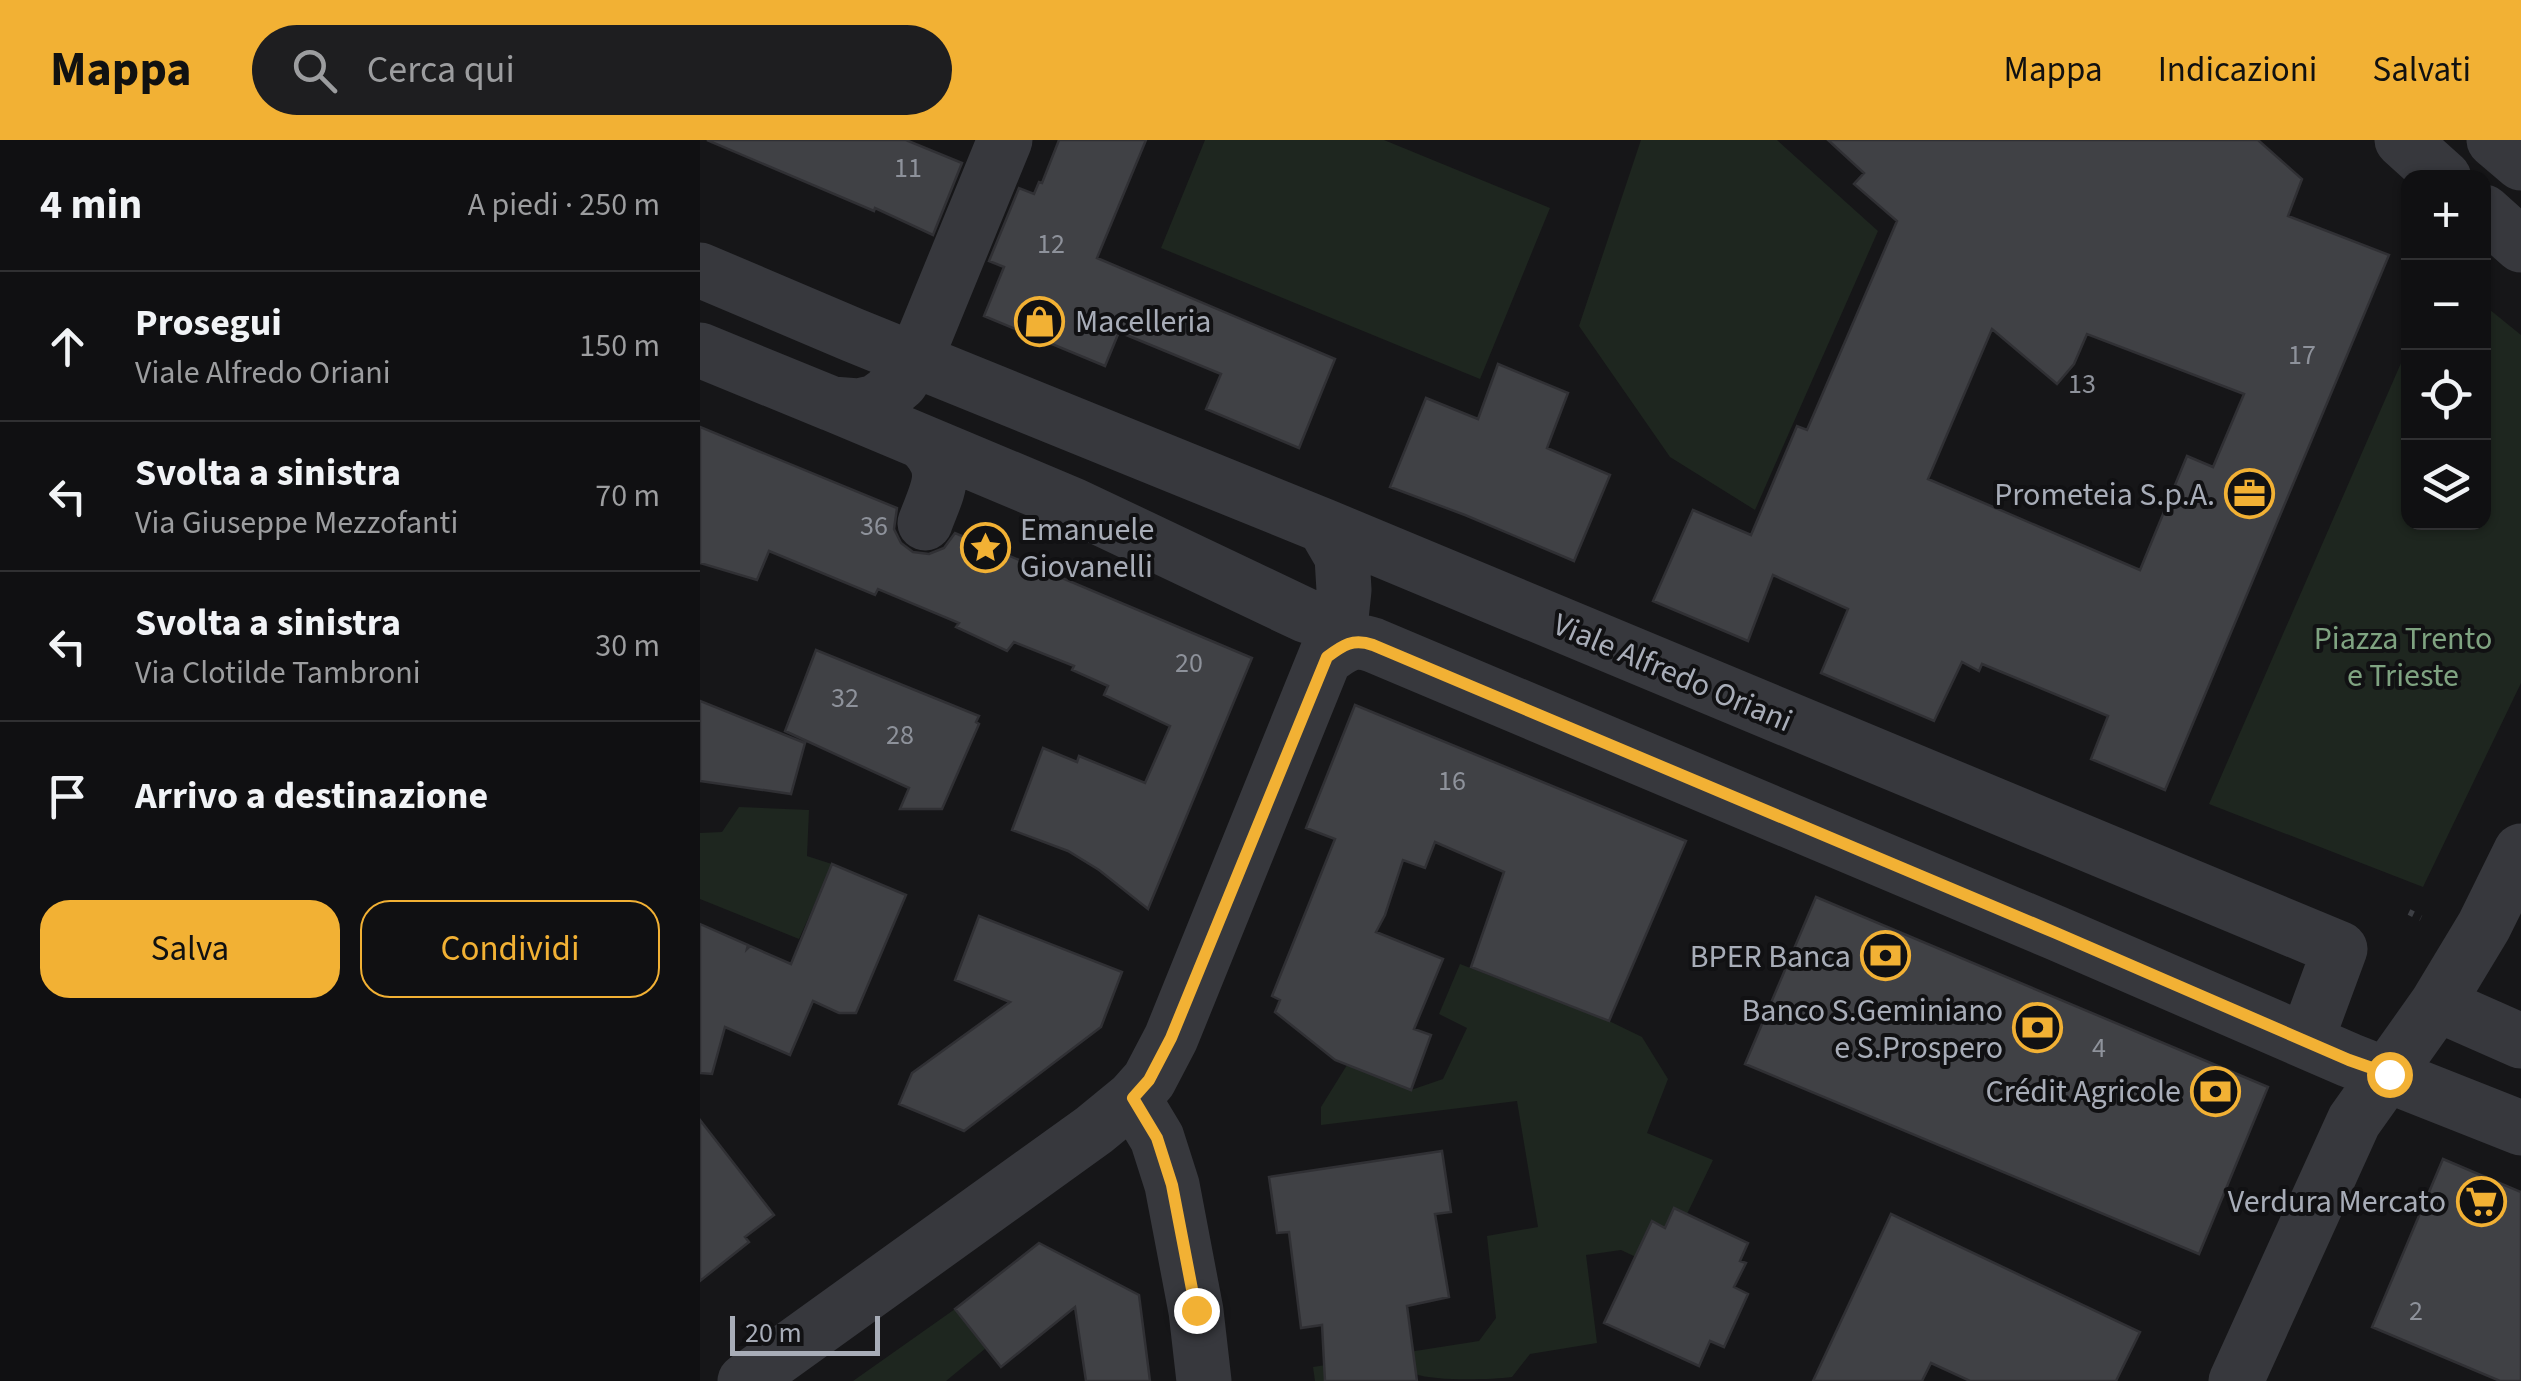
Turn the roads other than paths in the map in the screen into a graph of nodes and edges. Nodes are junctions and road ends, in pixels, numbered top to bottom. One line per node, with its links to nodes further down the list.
1 (1005, 140): 10 (street)
2 (2402, 140): 5 (street)
3 (2494, 140): 4 (street)
4 (2521, 164)
5 (2435, 170)
6 (2491, 218): 7 (street)
7 (2521, 245)
8 (700, 270): 10 (street, Viale Alfredo Oriani)
9 (700, 350): 11 (street)
10 (916, 360): 11 (street); 14 (street, Viale Alfredo Oriani)
11 (832, 404): 12 (street)
12 (922, 442): 13 (street); 15 (street)
13 (925, 523)
14 (1324, 526): 15 (street); 18 (street, Viale Alfredo Oriani)
15 (1317, 637): 18 (street); 21 (street)
16 (2521, 851): 17 (street)
17 (2438, 1004): 19 (street); 20 (street)
18 (2306, 1041): 20 (street)
19 (2521, 1041)
20 (2389, 1074): 22 (street); 25 (street)
21 (1133, 1098): 23 (street); 24 (street)
22 (2521, 1128)
23 (745, 1381)
24 (1204, 1381)
25 (2236, 1381)

